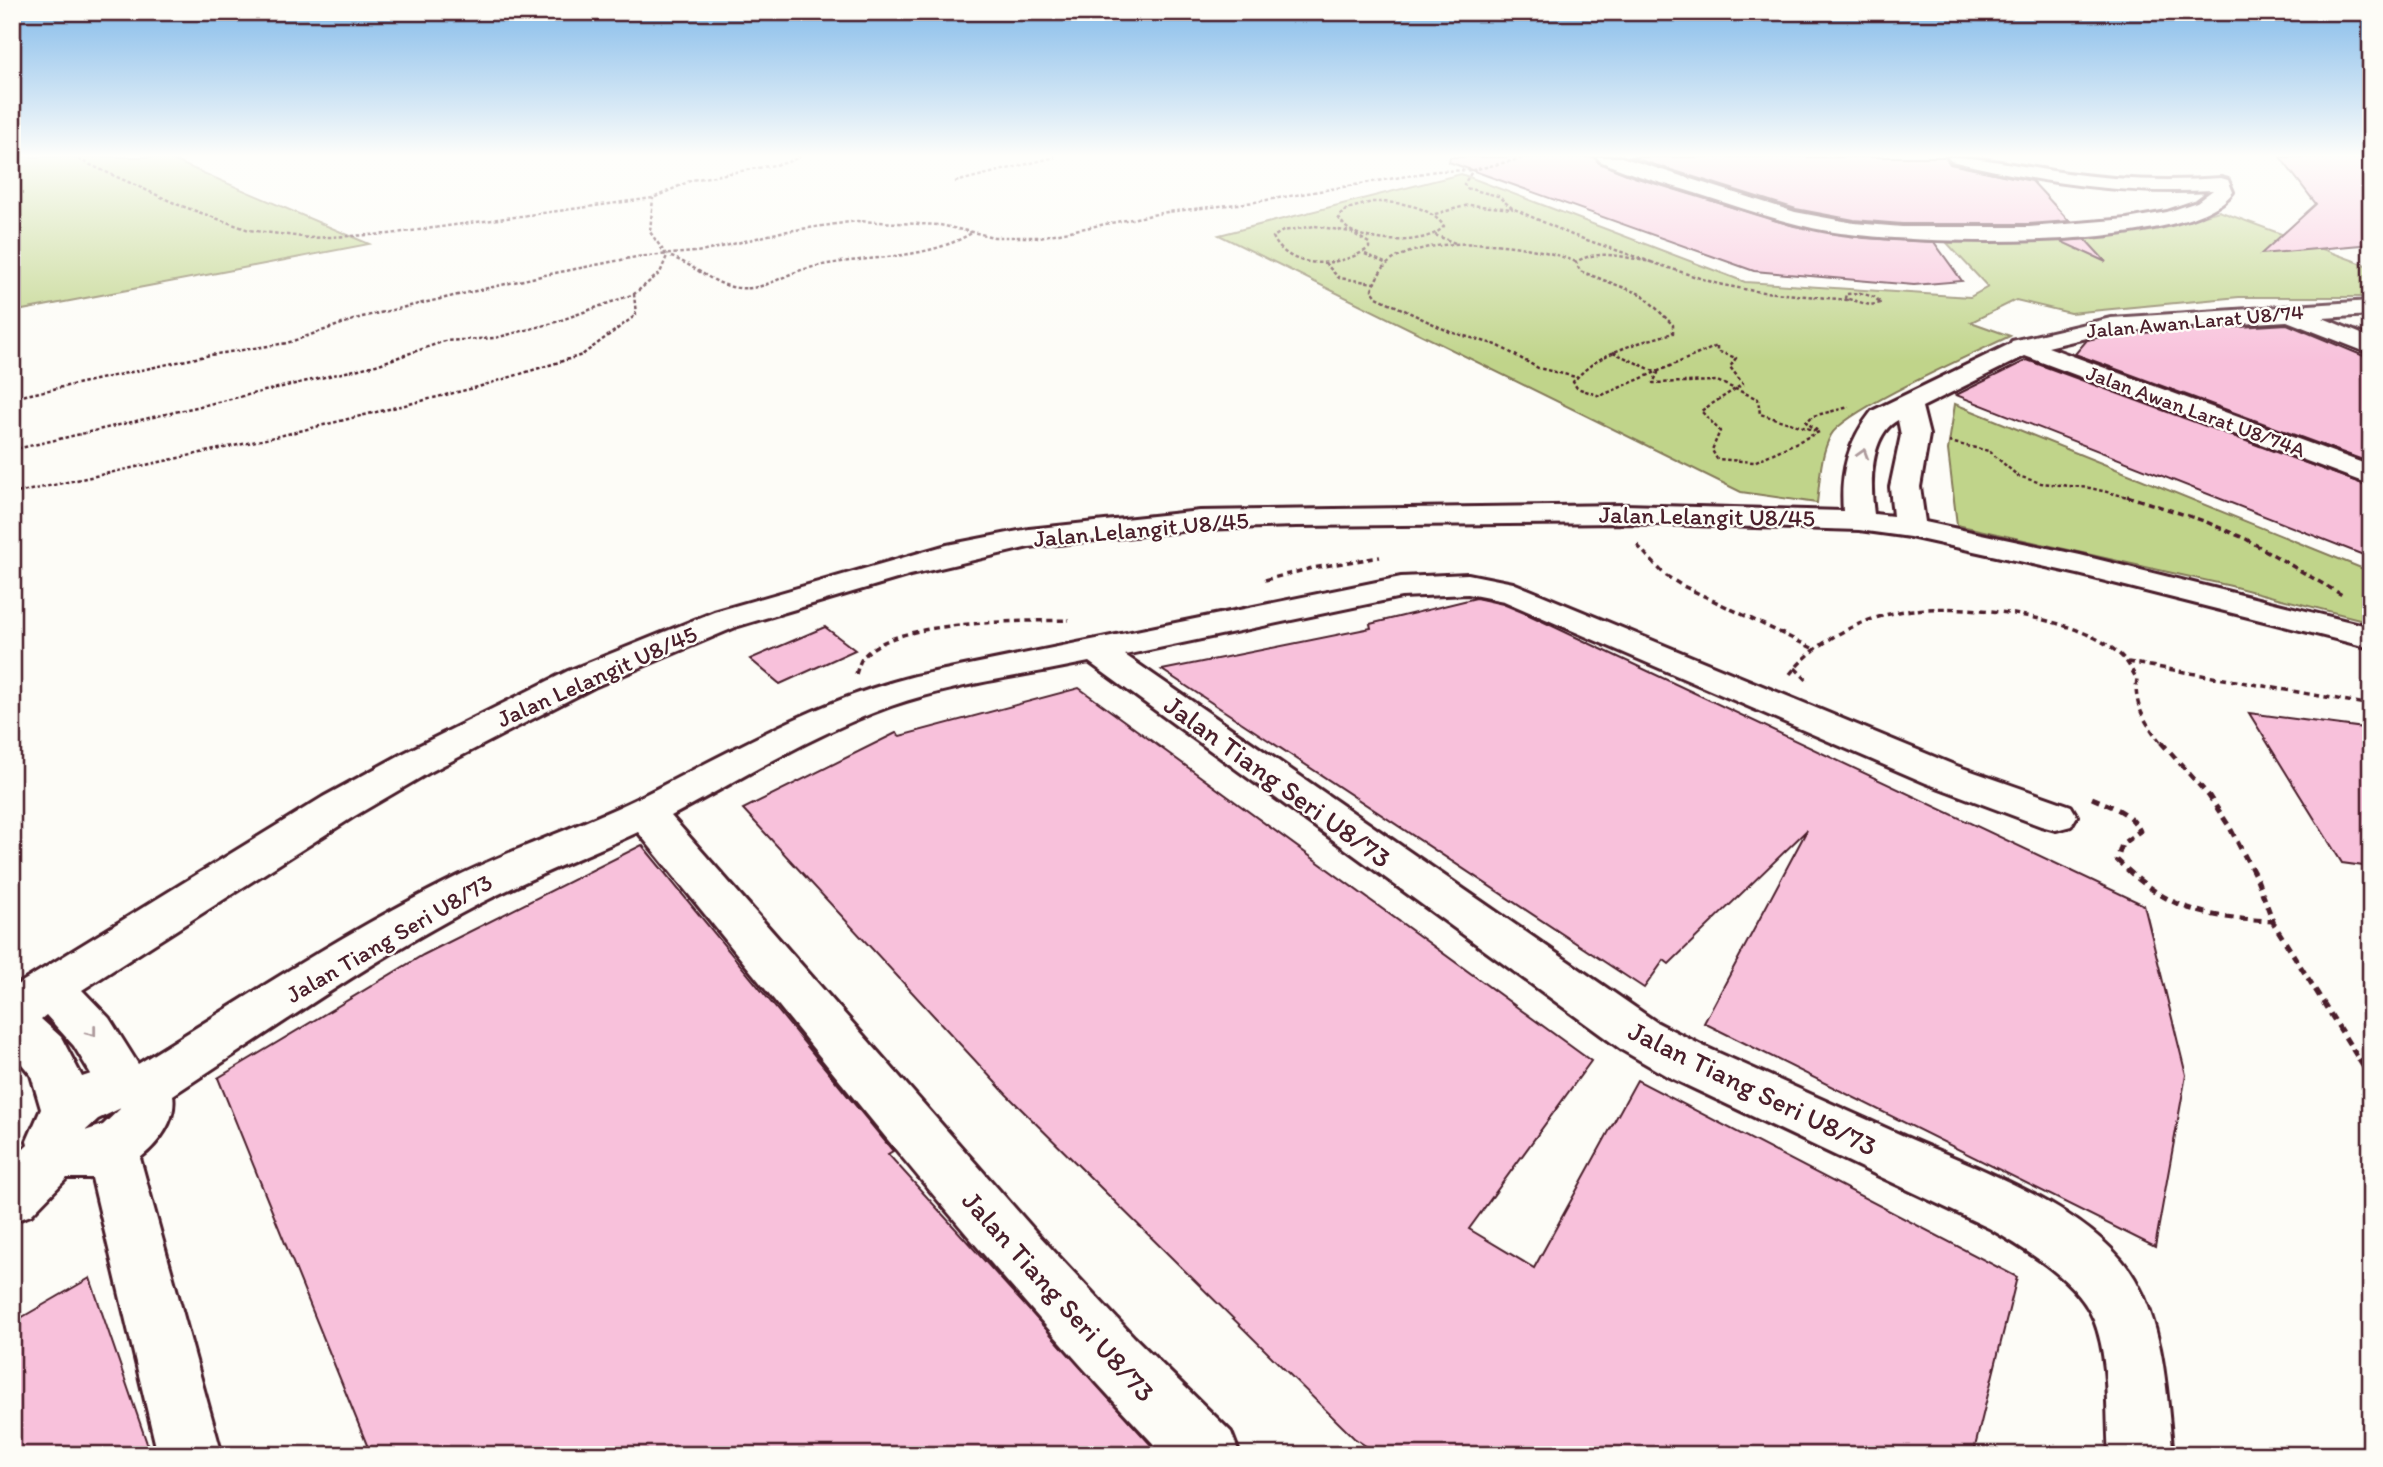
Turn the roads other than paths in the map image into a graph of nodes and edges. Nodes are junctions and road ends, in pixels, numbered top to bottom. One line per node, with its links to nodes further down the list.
1 (1835, 225): 2 (street)
2 (2134, 225)
3 (2371, 308): 4 (street, Jalan Awan Larat U8/74)
4 (2285, 312): 5 (street, Jalan Awan Larat U8/74); 6 (street)
5 (2021, 346): 7 (street, Jalan Awan Larat U8/74); 8 (street, Jalan Awan Larat U8/74A)
6 (2371, 347)
7 (1911, 415): 9 (street, Jalan Awan Larat U8/74, one-way to 7); 10 (street)
8 (2371, 476)
9 (1859, 521): 10 (street, Jalan Lelangit U8/45); 15 (street, Jalan Lelangit U8/45)
10 (1910, 528): 11 (street, Jalan Lelangit U8/45)
11 (2371, 638)
12 (1095, 650): 13 (street, Jalan Tiang Seri U8/73); 14 (street, Jalan Tiang Seri U8/73); 22 (street, Jalan Tiang Seri U8/73)
13 (644, 812): 17 (street, Jalan Tiang Seri U8/73); 21 (street, Jalan Tiang Seri U8/73)
14 (2056, 816)
15 (30, 1002): 17 (street, one-way to 17)
16 (12, 1026): 18 (street)
17 (134, 1086): 18 (street)
18 (79, 1137): 19 (street); 20 (street)
19 (12, 1197)
20 (190, 1455)
21 (1208, 1455)
22 (2141, 1455)

